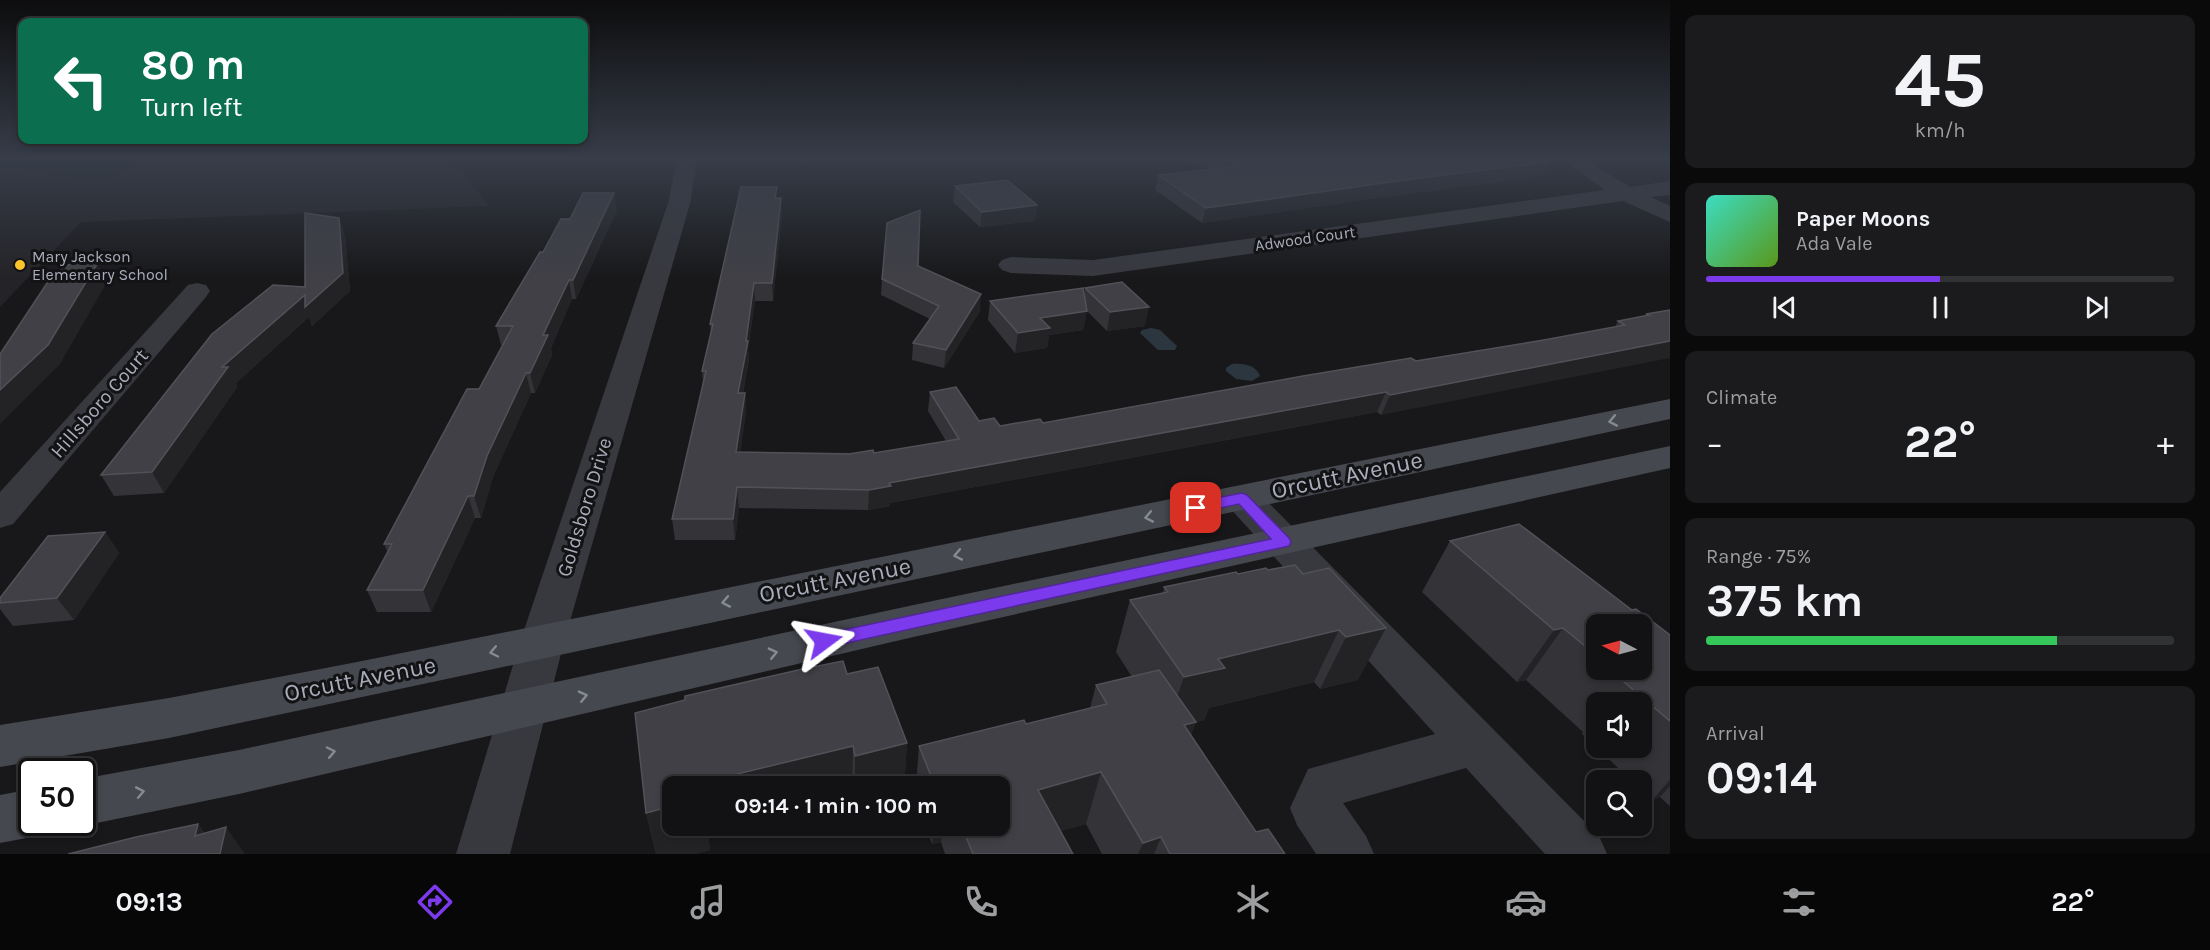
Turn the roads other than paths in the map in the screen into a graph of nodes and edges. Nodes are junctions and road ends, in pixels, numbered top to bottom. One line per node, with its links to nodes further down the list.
1 (680, 200): 12 (street, Goldsboro Drive)
2 (1584, 200): 5 (street, Adwood Court)
3 (1638, 200): 4 (street)
4 (1670, 215)
5 (1011, 265)
6 (197, 291): 10 (street, Hillsboro Court)
7 (1670, 409): 9 (main road, Orcutt Avenue, one-way to 9)
8 (1670, 457): 11 (main road)
9 (1242, 498): 11 (street); 12 (main road, Orcutt Avenue, one-way to 12)
10 (0, 515)
11 (1284, 542): 13 (main road, one-way to 11); 14 (street)
12 (542, 642): 13 (street, Goldsboro Drive); 15 (main road, Orcutt Avenue, one-way to 15)
13 (523, 710): 16 (main road, one-way to 13); 19 (street, Goldsboro Drive)
14 (1476, 744): 20 (street); 21 (street)
15 (0, 746)
16 (96, 800)
17 (18, 816): 18 (main road)
18 (0, 819)
19 (483, 854)
20 (1347, 854)
21 (1580, 854)

